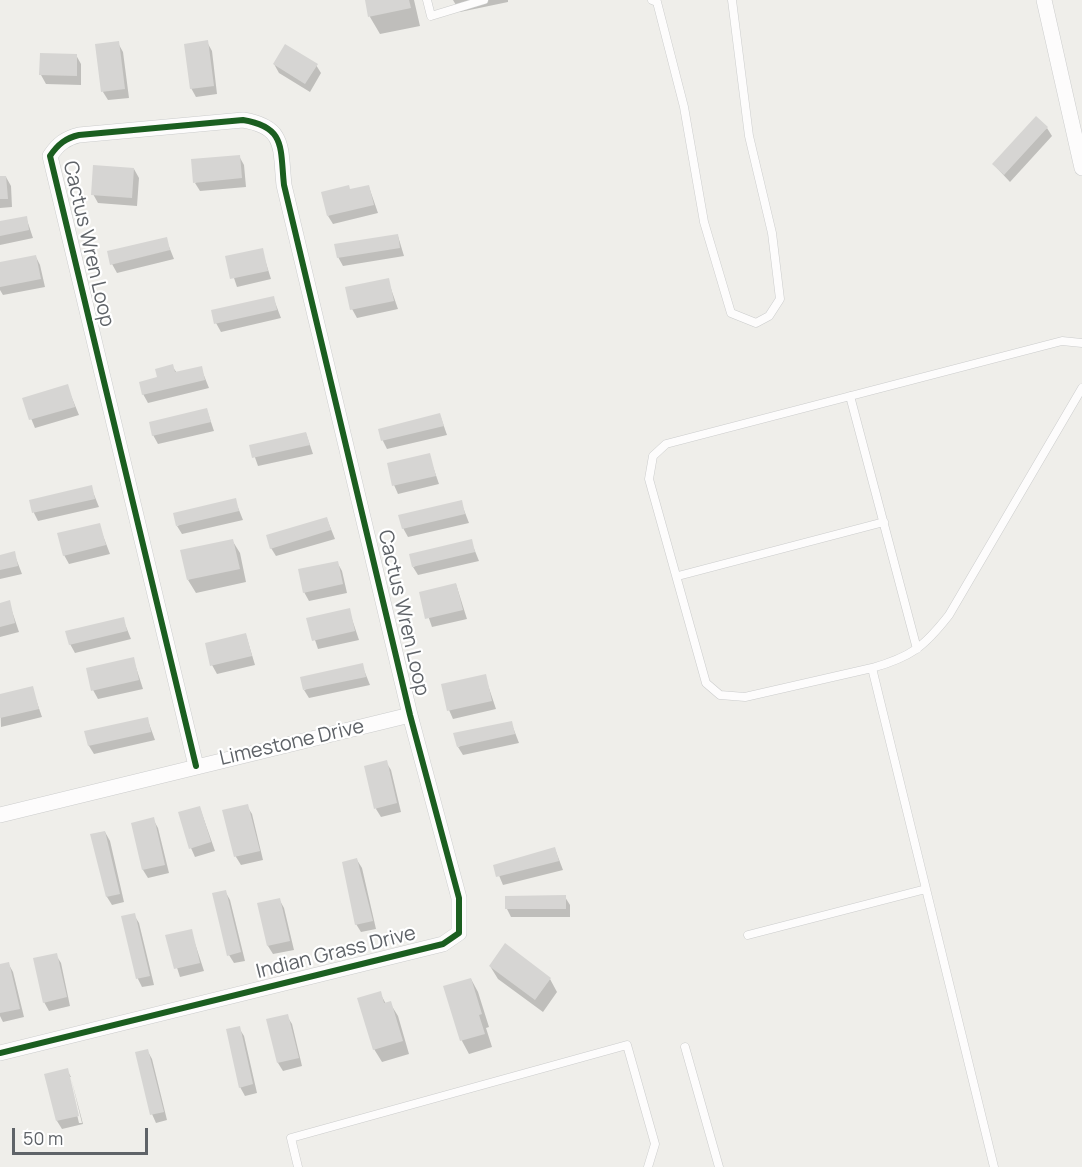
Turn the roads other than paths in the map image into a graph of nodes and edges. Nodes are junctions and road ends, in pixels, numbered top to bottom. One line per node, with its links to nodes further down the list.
1 (426, 0): 2 (lane)
2 (484, 0)
3 (652, 0): 4 (lane)
4 (732, 0)
5 (1044, 0): 6 (street)
6 (1082, 168)
7 (1082, 344): 9 (lane)
8 (1082, 388): 12 (lane)
9 (850, 396): 10 (lane); 11 (lane)
10 (884, 522): 11 (lane); 12 (lane)
11 (678, 576): 13 (lane)
12 (917, 649): 13 (lane)
13 (872, 668): 17 (lane)
14 (410, 715): 15 (street, Limestone Drive); 15 (street, Cactus Wren Loop); 20 (street, Indian Grass Drive)
15 (196, 765): 16 (street, Limestone Drive)
16 (0, 815)
17 (926, 889): 18 (lane); 24 (lane)
18 (748, 935)
19 (685, 1047): 23 (lane)
20 (0, 1053)
21 (298, 1167): 22 (lane)
22 (648, 1167)
23 (719, 1167)
24 (994, 1167)

